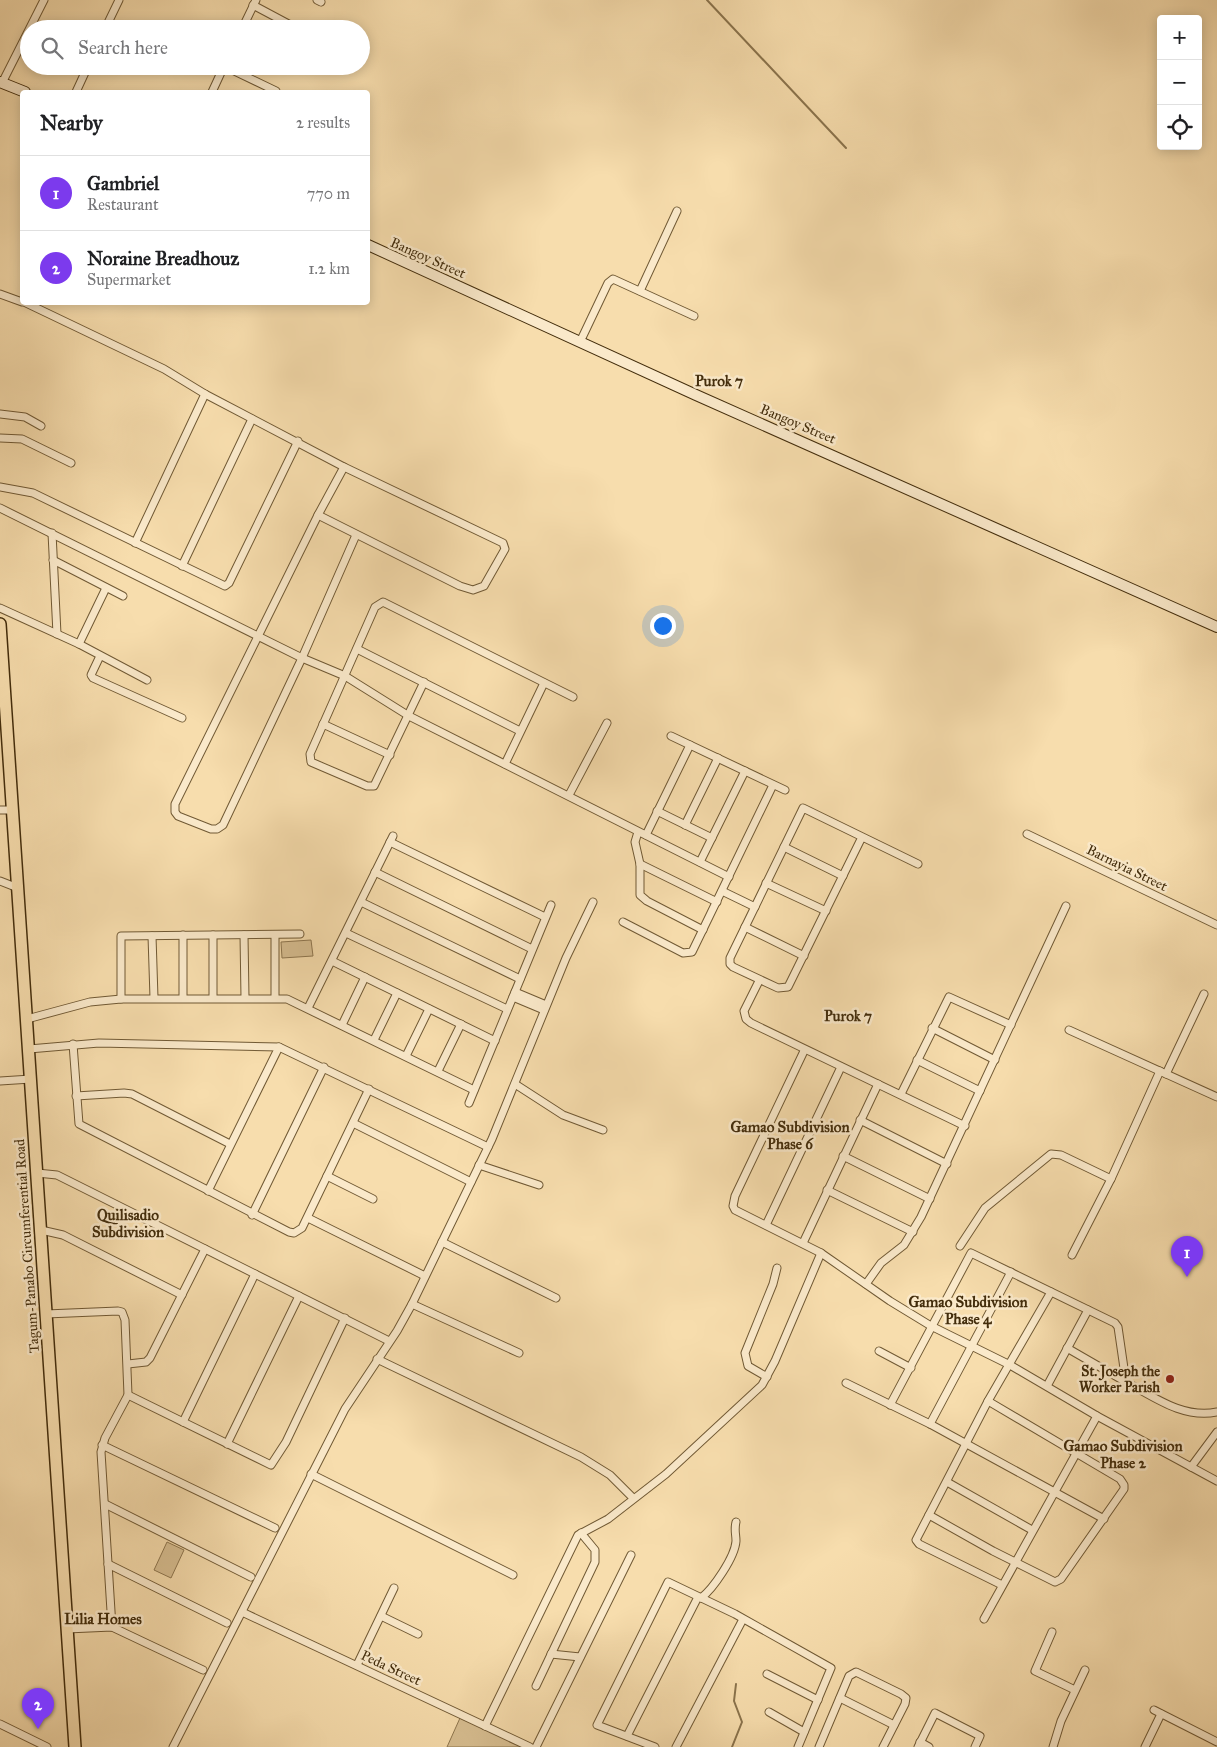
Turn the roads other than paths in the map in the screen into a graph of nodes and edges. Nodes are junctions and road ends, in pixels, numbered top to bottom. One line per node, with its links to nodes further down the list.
1 (44, 0): 4 (street)
2 (119, 0): 5 (street)
3 (255, 3): 6 (street); 7 (street)
4 (34, 20)
5 (109, 20)
6 (246, 20)
7 (283, 20)
8 (20, 46): 12 (street)
9 (84, 75): 14 (street)
10 (220, 75): 15 (street)
11 (243, 75): 16 (street)
12 (1, 82): 13 (main road)
13 (20, 90)
14 (77, 90)
15 (213, 90)
16 (274, 90)
17 (676, 211): 19 (street)
18 (370, 246): 24 (main road, Bangoy Street)
19 (640, 291): 23 (street); 24 (street)
20 (0, 294): 21 (street)
21 (20, 301)
22 (29, 305): 25 (street)
23 (694, 316)
24 (580, 342): 45 (main road, Bangoy Street)
25 (205, 394): 27 (street); 38 (street)
26 (0, 414): 28 (street)
27 (252, 419): 30 (street); 40 (street)
28 (41, 426)
29 (0, 438): 31 (street)
30 (298, 441): 32 (street); 40 (street)
31 (71, 463)
32 (344, 467): 35 (street); 37 (street)
33 (0, 486): 38 (street)
34 (0, 508): 36 (street)
35 (318, 515): 37 (street); 47 (street)
36 (52, 533): 39 (street); 47 (street)
37 (356, 535): 51 (street)
38 (135, 543): 40 (street)
39 (53, 560): 41 (street); 46 (street)
40 (182, 566)
41 (106, 588): 42 (street); 48 (street)
42 (123, 596)
43 (0, 608): 46 (street)
44 (0, 624): 72 (main road, Tagum-Panabo Circumferential Road)
45 (1217, 627)
46 (57, 634): 48 (street)
47 (258, 636): 51 (street); 51 (street)
48 (80, 644): 50 (street)
49 (357, 649): 52 (street); 54 (street); 55 (street)
50 (100, 656): 53 (street); 58 (street)
51 (302, 658): 52 (street)
52 (345, 676): 57 (street); 60 (street)
53 (147, 680)
54 (424, 682): 57 (street); 61 (street)
55 (544, 683): 56 (street); 61 (street)
56 (573, 697)
57 (409, 716): 64 (street); 66 (street)
58 (182, 718)
59 (607, 723): 70 (street)
60 (323, 724): 64 (street); 64 (street)
61 (520, 731): 66 (street)
62 (671, 736): 63 (street)
63 (690, 745): 65 (street); 73 (street)
64 (390, 755)
65 (718, 758): 67 (street); 74 (street)
66 (506, 764): 70 (street)
67 (745, 771): 68 (street); 79 (street)
68 (773, 784): 69 (street); 86 (street)
69 (785, 790)
70 (569, 795): 75 (street)
71 (0, 810): 72 (street)
72 (12, 810): 89 (main road, Tagum-Panabo Circumferential Road)
73 (657, 811): 74 (street); 77 (street)
74 (685, 825): 79 (street)
75 (638, 832): 77 (street); 82 (street)
76 (1027, 834): 100 (street, Barnayia Street)
77 (646, 836): 81 (street)
78 (862, 837): 80 (street); 83 (street); 85 (street)
79 (712, 838): 81 (street)
80 (784, 846): 85 (street); 88 (street)
81 (700, 862): 86 (street)
82 (640, 864): 93 (street); 102 (street)
83 (918, 864)
84 (375, 872): 91 (street); 98 (street); 110 (street)
85 (843, 876): 97 (street)
86 (729, 877): 90 (street)
87 (0, 881): 89 (street)
88 (766, 883): 96 (street); 97 (street)
89 (18, 888): 129 (main road, Tagum-Panabo Circumferential Road)
90 (722, 891): 93 (street); 96 (street)
91 (361, 902): 103 (street); 114 (street)
92 (593, 902): 126 (street)
93 (717, 902): 102 (street)
94 (550, 904): 98 (street)
95 (1066, 906): 132 (street)
96 (755, 907): 101 (street)
97 (826, 911): 111 (street)
98 (545, 917): 110 (street)
99 (623, 922): 102 (street)
100 (1217, 925)
101 (745, 927): 111 (street); 115 (street)
102 (703, 930)
103 (346, 933): 112 (street); 128 (street)
104 (300, 934): 108 (street)
105 (183, 935): 106 (street); 109 (street); 120 (street)
106 (213, 935): 107 (street); 121 (street)
107 (244, 935): 108 (street); 122 (street)
108 (275, 935): 123 (street)
109 (152, 936): 119 (street); 124 (street)
110 (532, 949): 114 (street)
111 (804, 956): 115 (street)
112 (332, 961): 113 (street); 125 (street)
113 (365, 977): 116 (street); 131 (street)
114 (520, 979): 117 (street)
115 (759, 981): 140 (street)
116 (397, 993): 127 (street); 135 (street)
117 (514, 994): 126 (street); 128 (street)
118 (1204, 994): 147 (street)
119 (154, 998): 120 (street); 124 (street)
120 (183, 998): 121 (street)
121 (213, 998): 122 (street)
122 (245, 998): 123 (street)
123 (275, 998): 125 (street)
124 (121, 999): 129 (street)
125 (308, 1008): 131 (street)
126 (545, 1008): 150 (street)
127 (430, 1009): 130 (street); 141 (street)
128 (508, 1009): 136 (street)
129 (27, 1019): 139 (main road, Tagum-Panabo Circumferential Road)
130 (461, 1024): 136 (street); 146 (street)
131 (342, 1025): 135 (street)
132 (1011, 1025): 133 (street); 143 (street)
133 (932, 1028): 142 (street); 143 (street)
134 (1069, 1030): 147 (street)
135 (374, 1040): 141 (street)
136 (495, 1040): 153 (street)
137 (73, 1044): 138 (street); 139 (street); 156 (street)
138 (279, 1047): 144 (street); 163 (street)
139 (29, 1049): 148 (main road, Tagum-Panabo Circumferential Road)
140 (804, 1051): 145 (street); 179 (street)
141 (406, 1056): 146 (street)
142 (917, 1060): 154 (street); 155 (street)
143 (995, 1060): 154 (street)
144 (324, 1067): 152 (street); 177 (street)
145 (841, 1067): 151 (street); 179 (street)
146 (438, 1072): 153 (street)
147 (1163, 1072): 157 (street); 170 (street)
148 (31, 1079): 149 (street); 168 (main road, Tagum-Panabo Circumferential Road)
149 (0, 1082)
150 (515, 1084): 162 (street); 164 (street)
151 (878, 1084): 155 (street); 159 (street)
152 (369, 1089): 160 (street); 164 (street)
153 (474, 1090): 158 (street)
154 (980, 1090): 161 (street)
155 (901, 1094): 161 (street)
156 (76, 1096): 163 (street); 173 (street)
157 (1217, 1097)
158 (469, 1103)
159 (860, 1120): 165 (street); 166 (street)
160 (353, 1123): 169 (street); 171 (street)
161 (965, 1126): 166 (street)
162 (603, 1130)
163 (230, 1144): 173 (street)
164 (488, 1146): 167 (street)
165 (843, 1156): 174 (street); 176 (street)
166 (947, 1164): 176 (street)
167 (479, 1165): 171 (street); 172 (street)
168 (37, 1173): 180 (main road, Tagum-Panabo Circumferential Road); 185 (street)
169 (327, 1176): 175 (street); 178 (street)
170 (1111, 1178): 184 (street); 187 (street)
171 (471, 1182): 182 (street)
172 (539, 1185)
173 (208, 1190): 177 (street)
174 (827, 1190): 181 (street); 183 (street)
175 (373, 1199)
176 (930, 1199): 181 (street)
177 (252, 1215): 178 (street)
178 (308, 1218): 191 (street)
179 (766, 1225): 183 (street)
180 (41, 1230): 194 (street); 199 (main road, Tagum-Panabo Circumferential Road)
181 (913, 1232): 192 (street)
182 (442, 1242): 191 (street); 196 (street)
183 (803, 1243): 186 (street)
184 (960, 1246)
185 (205, 1249): 190 (street); 194 (street)
186 (822, 1253): 192 (street); 211 (street)
187 (1072, 1255)
188 (777, 1268): 211 (street)
189 (1011, 1272): 193 (street); 201 (street); 203 (street)
190 (255, 1274): 195 (street); 220 (street)
191 (425, 1276): 197 (street)
192 (866, 1284): 201 (street)
193 (1051, 1292): 198 (street); 209 (street)
194 (182, 1295): 208 (street)
195 (299, 1296): 200 (street); 224 (street)
196 (556, 1298)
197 (412, 1304): 202 (street); 206 (street)
198 (1088, 1310): 204 (street); 212 (street)
199 (46, 1314): 208 (street); 254 (main road, Tagum-Panabo Circumferential Road)
200 (345, 1318): 202 (street); 224 (street)
201 (932, 1326): 203 (street); 210 (street)
202 (389, 1341): 207 (street)
203 (971, 1346): 209 (street); 221 (street)
204 (1066, 1348): 212 (street); 214 (street)
205 (879, 1351): 210 (street)
206 (519, 1353)
207 (377, 1359): 228 (street); 232 (street)
208 (128, 1364): 215 (street)
209 (1010, 1365): 214 (street); 216 (street)
210 (911, 1368): 217 (street)
211 (767, 1377): 232 (street)
212 (1126, 1382): 218 (street)
213 (846, 1383): 217 (street)
214 (1047, 1386): 219 (street)
215 (128, 1395): 220 (street); 225 (street)
216 (988, 1401): 223 (street); 226 (street)
217 (890, 1405): 221 (street)
218 (1217, 1412)
219 (1097, 1416): 226 (street); 227 (street)
220 (183, 1422): 224 (street)
221 (930, 1424): 223 (street)
222 (1217, 1432): 227 (street)
223 (966, 1443): 230 (street); 231 (street)
224 (227, 1444)
225 (102, 1445): 233 (street); 237 (street)
226 (1075, 1453): 231 (street); 235 (street)
227 (1191, 1467): 229 (street)
228 (312, 1474): 243 (street); 248 (street)
229 (1217, 1481)
230 (946, 1482): 234 (street); 238 (street)
231 (1054, 1491): 235 (street); 238 (street)
232 (633, 1498): 239 (street)
233 (105, 1504): 242 (street); 244 (street)
234 (929, 1515): 241 (street); 245 (street)
235 (1104, 1520): 241 (street)
236 (736, 1522): 247 (street)
237 (275, 1528)
238 (1032, 1530): 241 (street)
239 (581, 1533): 257 (street); 272 (street)
240 (631, 1555): 258 (street)
241 (1014, 1563): 245 (street)
242 (108, 1564): 252 (street); 253 (street)
243 (513, 1575)
244 (251, 1577)
245 (1002, 1585): 250 (street)
246 (394, 1588): 249 (street)
247 (699, 1597): 251 (street); 274 (street); 274 (street)
248 (242, 1612): 259 (street, Peda Street); 280 (street)
249 (380, 1616): 256 (street); 259 (street)
250 (984, 1619)
251 (742, 1621): 266 (street); 284 (street)
252 (227, 1623)
253 (112, 1627): 254 (street); 260 (street)
254 (67, 1629): 279 (main road, Tagum-Panabo Circumferential Road)
255 (1052, 1632): 264 (street)
256 (418, 1634)
257 (551, 1654): 258 (street); 263 (street)
258 (580, 1658): 282 (street)
259 (357, 1665): 272 (street, Peda Street)
260 (203, 1670)
261 (1085, 1670): 264 (street)
262 (767, 1674): 266 (street)
263 (536, 1686)
264 (1075, 1690): 289 (street)
265 (840, 1698): 271 (street); 271 (street); 277 (street)
266 (818, 1700): 273 (street)
267 (1154, 1710): 269 (street)
268 (769, 1712): 273 (street)
269 (1161, 1714): 275 (street); 290 (street)
270 (0, 1724): 278 (street)
271 (894, 1725): 286 (street)
272 (485, 1726): 281 (street, Peda Street)
273 (804, 1732): 285 (street)
274 (627, 1736): 283 (street)
275 (1217, 1742)
276 (919, 1745): 287 (street); 288 (street)
277 (821, 1746)
278 (47, 1747)
279 (75, 1747)
280 (173, 1747)
281 (530, 1747)
282 (536, 1747)
283 (655, 1747)
284 (676, 1747)
285 (798, 1747)
286 (883, 1747)
287 (929, 1747)
288 (975, 1747)
289 (1053, 1747)
290 (1145, 1747)

